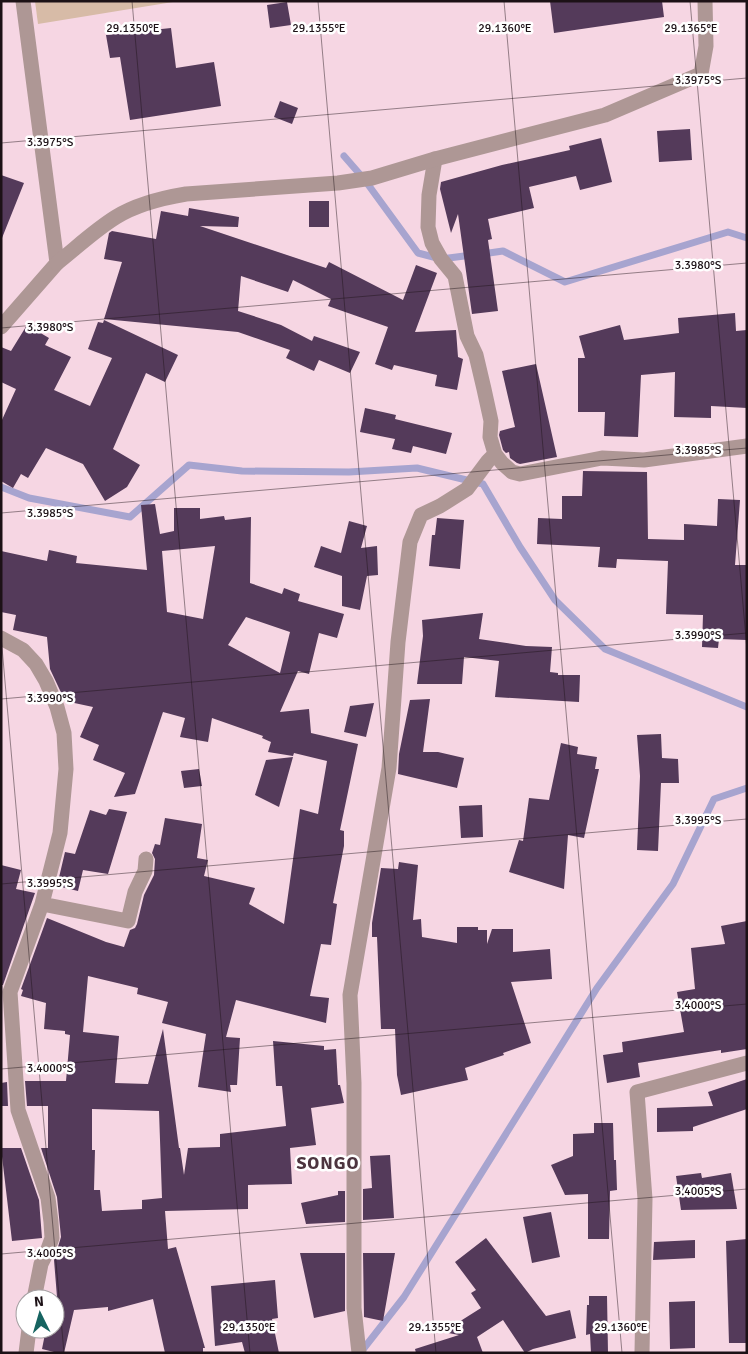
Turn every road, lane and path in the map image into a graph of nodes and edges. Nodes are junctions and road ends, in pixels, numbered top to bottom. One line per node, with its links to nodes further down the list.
1 (23, 1): 4 (street)
2 (705, 1): 3 (street)
3 (435, 159): 4 (street); 7 (street)
4 (57, 263): 5 (street)
5 (1, 327)
6 (747, 446): 7 (street)
7 (495, 454): 15 (street)
8 (1, 638): 10 (street)
9 (146, 859): 10 (street)
10 (42, 904): 12 (street)
11 (747, 1063): 16 (street)
12 (36, 1289)
13 (28, 1339): 14 (street)
14 (26, 1353)
15 (359, 1353)
16 (642, 1353)

